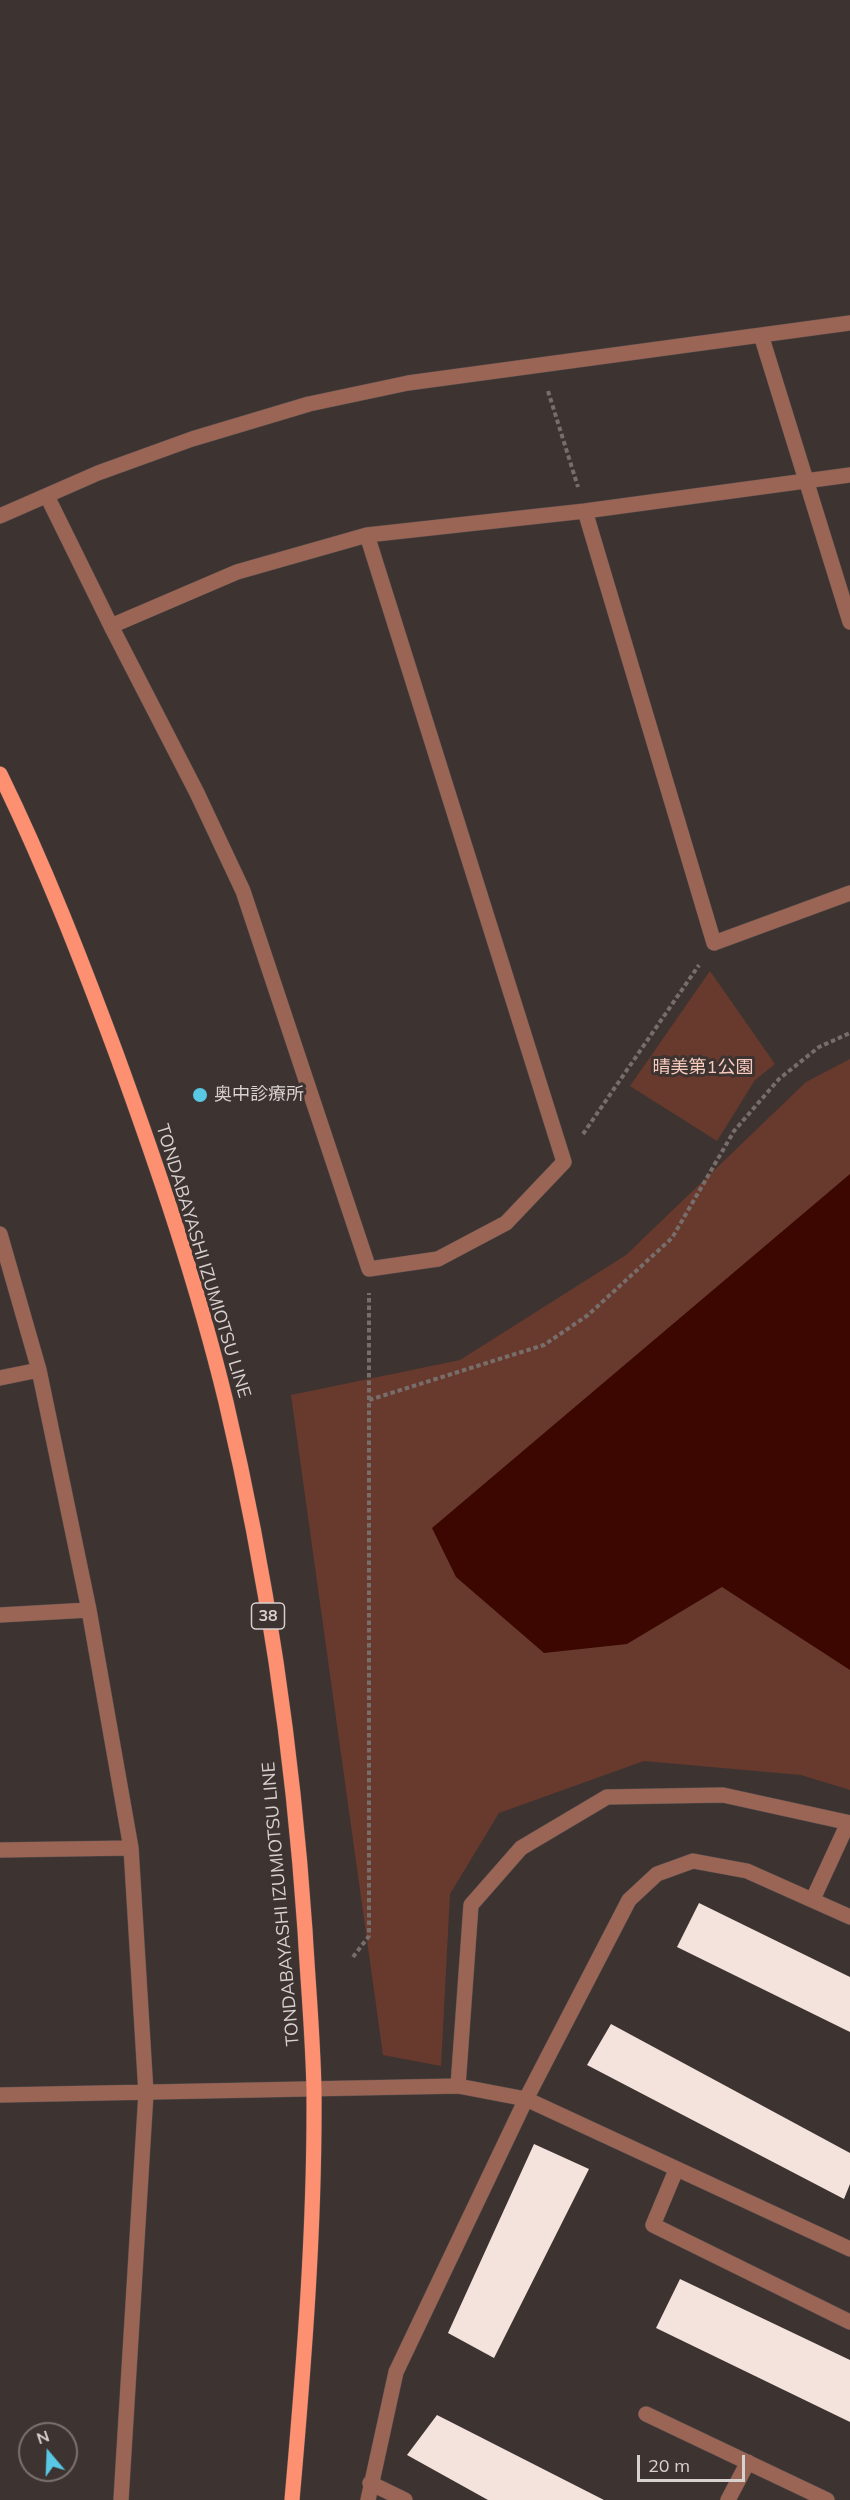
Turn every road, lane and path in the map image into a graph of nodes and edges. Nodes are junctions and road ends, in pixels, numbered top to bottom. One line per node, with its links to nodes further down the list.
1 (850, 323): 2 (street)
2 (761, 335): 3 (street); 5 (street)
3 (541, 365): 6 (street); 7 (path)
4 (850, 475): 5 (street)
5 (805, 481): 7 (street); 10 (street)
6 (47, 496): 8 (street); 11 (street)
7 (585, 511): 9 (street); 14 (street)
8 (0, 516)
9 (367, 535): 11 (street); 16 (street)
10 (850, 622)
11 (111, 626): 18 (street)
12 (0, 774): 31 (main road, TONDABAYASHI IZUMIOTSU LINE / 38)
13 (850, 893): 14 (street)
14 (714, 943): 16 (path)
15 (850, 1033): 21 (path)
16 (564, 1162): 18 (street)
17 (0, 1234): 19 (street)
18 (369, 1269): 21 (path)
19 (39, 1370): 20 (street); 22 (street)
20 (0, 1378)
21 (369, 1400): 29 (path)
22 (89, 1610): 23 (street); 25 (street)
23 (0, 1615)
24 (849, 1823): 27 (street); 30 (street)
25 (131, 1848): 26 (street); 32 (street)
26 (0, 1850)
27 (813, 1899): 28 (street); 34 (street)
28 (850, 1917)
29 (353, 1957)
30 (458, 2086): 31 (street); 34 (street)
31 (314, 2087): 32 (street); 42 (main road, TONDABAYASHI IZUMIOTSU LINE / 38)
32 (146, 2093): 33 (street); 41 (street)
33 (0, 2095)
34 (526, 2099): 35 (street); 40 (street)
35 (676, 2170): 36 (street); 37 (street)
36 (850, 2249)
37 (850, 2322)
38 (646, 2414): 39 (street)
39 (748, 2462): 45 (street); 46 (street)
40 (370, 2483): 43 (street); 44 (street)
41 (122, 2500)
42 (292, 2500)
43 (368, 2500)
44 (405, 2500)
45 (728, 2500)
46 (827, 2500)

